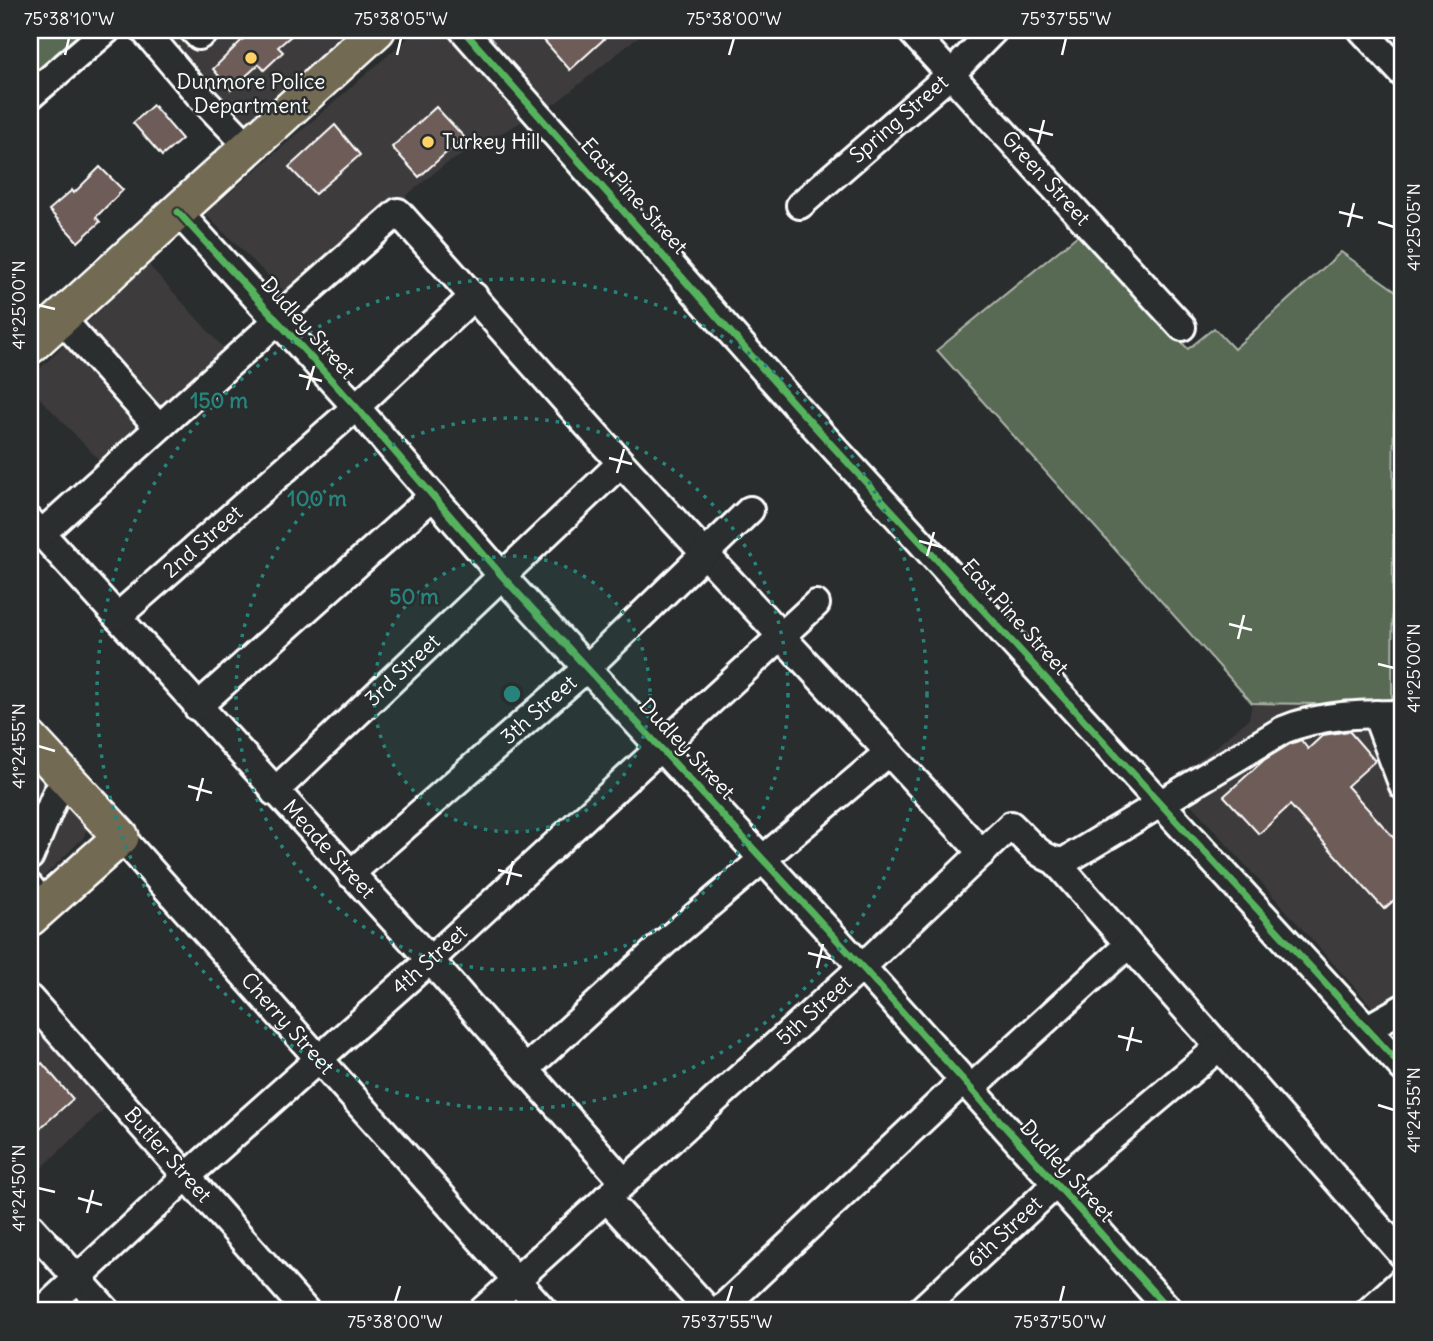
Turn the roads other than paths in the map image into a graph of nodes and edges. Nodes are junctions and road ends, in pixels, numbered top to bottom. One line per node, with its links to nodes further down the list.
1 (107, 30): 12 (street)
2 (144, 30): 13 (street)
3 (193, 30): 4 (street)
4 (206, 30)
5 (377, 30): 13 (main road)
6 (463, 30): 42 (street, East Pine Street)
7 (910, 30): 10 (street, Green Street)
8 (994, 30): 10 (street, Spring Street)
9 (1362, 30): 11 (street)
10 (952, 73): 14 (street, Spring Street); 19 (street, Green Street)
11 (1403, 74)
12 (30, 96)
13 (249, 147): 15 (main road)
14 (800, 205)
15 (178, 212): 17 (main road); 18 (street, Dudley Street)
16 (474, 296): 18 (street); 21 (street, 2nd Street); 23 (street)
17 (61, 318): 20 (main road); 22 (street)
18 (276, 320): 21 (street, Dudley Street); 22 (street)
19 (1182, 327)
20 (30, 346)
21 (356, 407): 24 (street, Dudley Street); 30 (street, 2nd Street)
22 (158, 427): 26 (street)
23 (621, 463): 27 (street); 28 (street, 3rd Street)
24 (433, 496): 28 (street, Dudley Street); 33 (street)
25 (750, 510): 27 (street, 3th Street)
26 (36, 527): 30 (street, Meade Street)
27 (706, 555): 31 (street); 32 (street, 3th Street)
28 (503, 577): 32 (street, Dudley Street); 41 (street, 3rd Street)
29 (816, 604): 31 (street, 4th Street)
30 (117, 617): 33 (street, Meade Street)
31 (781, 636): 37 (street, 4th Street); 38 (street)
32 (588, 667): 37 (street, Dudley Street); 48 (street, 3th Street)
33 (197, 707): 41 (street, Meade Street)
34 (1376, 714): 35 (street); 40 (street); 42 (street)
35 (1403, 714)
36 (30, 738): 39 (main road, Cherry Street)
37 (662, 747): 46 (street, Dudley Street); 51 (street, 4th Street)
38 (889, 752): 44 (street); 46 (street)
39 (69, 781): 43 (main road, Cherry Street); 45 (street)
40 (1403, 786)
41 (274, 792): 48 (street, Meade Street)
42 (1160, 803): 47 (street); 55 (street, East Pine Street)
43 (121, 837): 49 (main road); 57 (street, Cherry Street)
44 (982, 853): 47 (street, 5th Street); 52 (street, 5th Street)
45 (30, 856)
46 (762, 858): 52 (street, Dudley Street); 59 (street)
47 (1056, 862): 50 (street)
48 (350, 874): 51 (street, Meade Street)
49 (34, 903)
50 (1128, 945): 56 (street); 60 (street)
51 (430, 960): 57 (street, 4th Street); 59 (street, Meade Street)
52 (862, 967): 60 (street, Dudley Street); 63 (street, 5th Street)
53 (30, 999): 61 (street, Butler Street)
54 (1403, 1008): 55 (street)
55 (1368, 1028): 58 (street, East Pine Street)
56 (1218, 1048): 62 (street, 6th Street); 65 (street)
57 (319, 1057): 61 (street, 4th Street); 67 (street, Cherry Street)
58 (1403, 1068)
59 (526, 1069): 63 (street, Meade Street)
60 (966, 1085): 62 (street, Dudley Street); 76 (street)
61 (185, 1178): 66 (street, 4th Street); 72 (street, Butler Street)
62 (1055, 1185): 69 (street, Dudley Street); 77 (street, 6th Street)
63 (615, 1190): 67 (street, 5th Street); 75 (street, Meade Street)
64 (30, 1226): 66 (street)
65 (1403, 1255)
66 (78, 1279): 70 (street, 4th Street); 71 (street)
67 (516, 1280): 73 (street, 5th Street); 74 (street, Cherry Street)
68 (1403, 1280): 78 (street)
69 (1160, 1308)
70 (42, 1311)
71 (107, 1311)
72 (306, 1311)
73 (482, 1311)
74 (544, 1311)
75 (709, 1311)
76 (719, 1311)
77 (920, 1311)
78 (1368, 1311)

